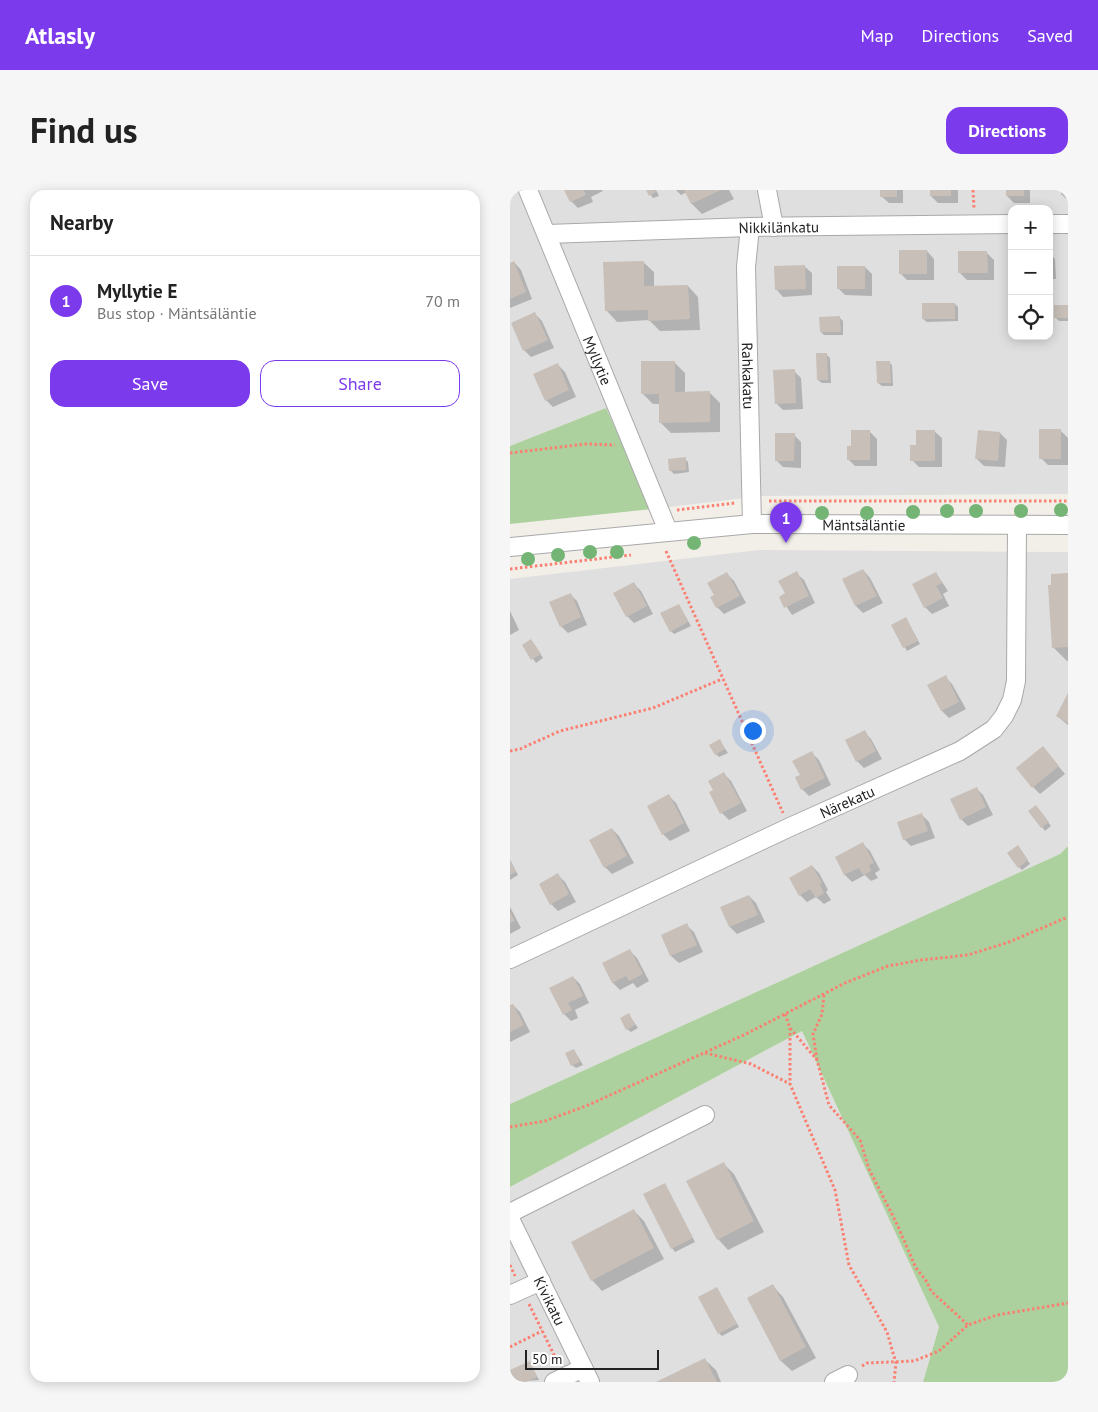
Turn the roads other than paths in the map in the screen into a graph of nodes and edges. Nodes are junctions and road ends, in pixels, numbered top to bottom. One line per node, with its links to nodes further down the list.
1 (528, 190): 8 (street, Myllytie)
2 (768, 190): 7 (street)
3 (1008, 224): 7 (street, Nikkilänkatu)
4 (1053, 224): 5 (street)
5 (1068, 224)
6 (750, 227): 7 (street, Nikkilänkatu); 8 (street, Nikkilänkatu); 9 (street, Rahkakatu)
7 (774, 227)
8 (547, 234): 12 (street, Myllytie)
9 (752, 524): 11 (street, Mäntsäläntie); 12 (street, Mäntsäläntie)
10 (1068, 525): 11 (street, Mäntsäläntie)
11 (1017, 526): 14 (street, Närekatu)
12 (668, 531): 13 (street, Mäntsäläntie)
13 (510, 548)
14 (510, 959)
15 (704, 1115): 16 (street)
16 (510, 1213)
17 (510, 1219): 18 (street, Kivikatu)
18 (540, 1281): 19 (street); 20 (street, Kivikatu)
19 (516, 1292)
20 (587, 1375): 21 (street)
21 (560, 1379)

